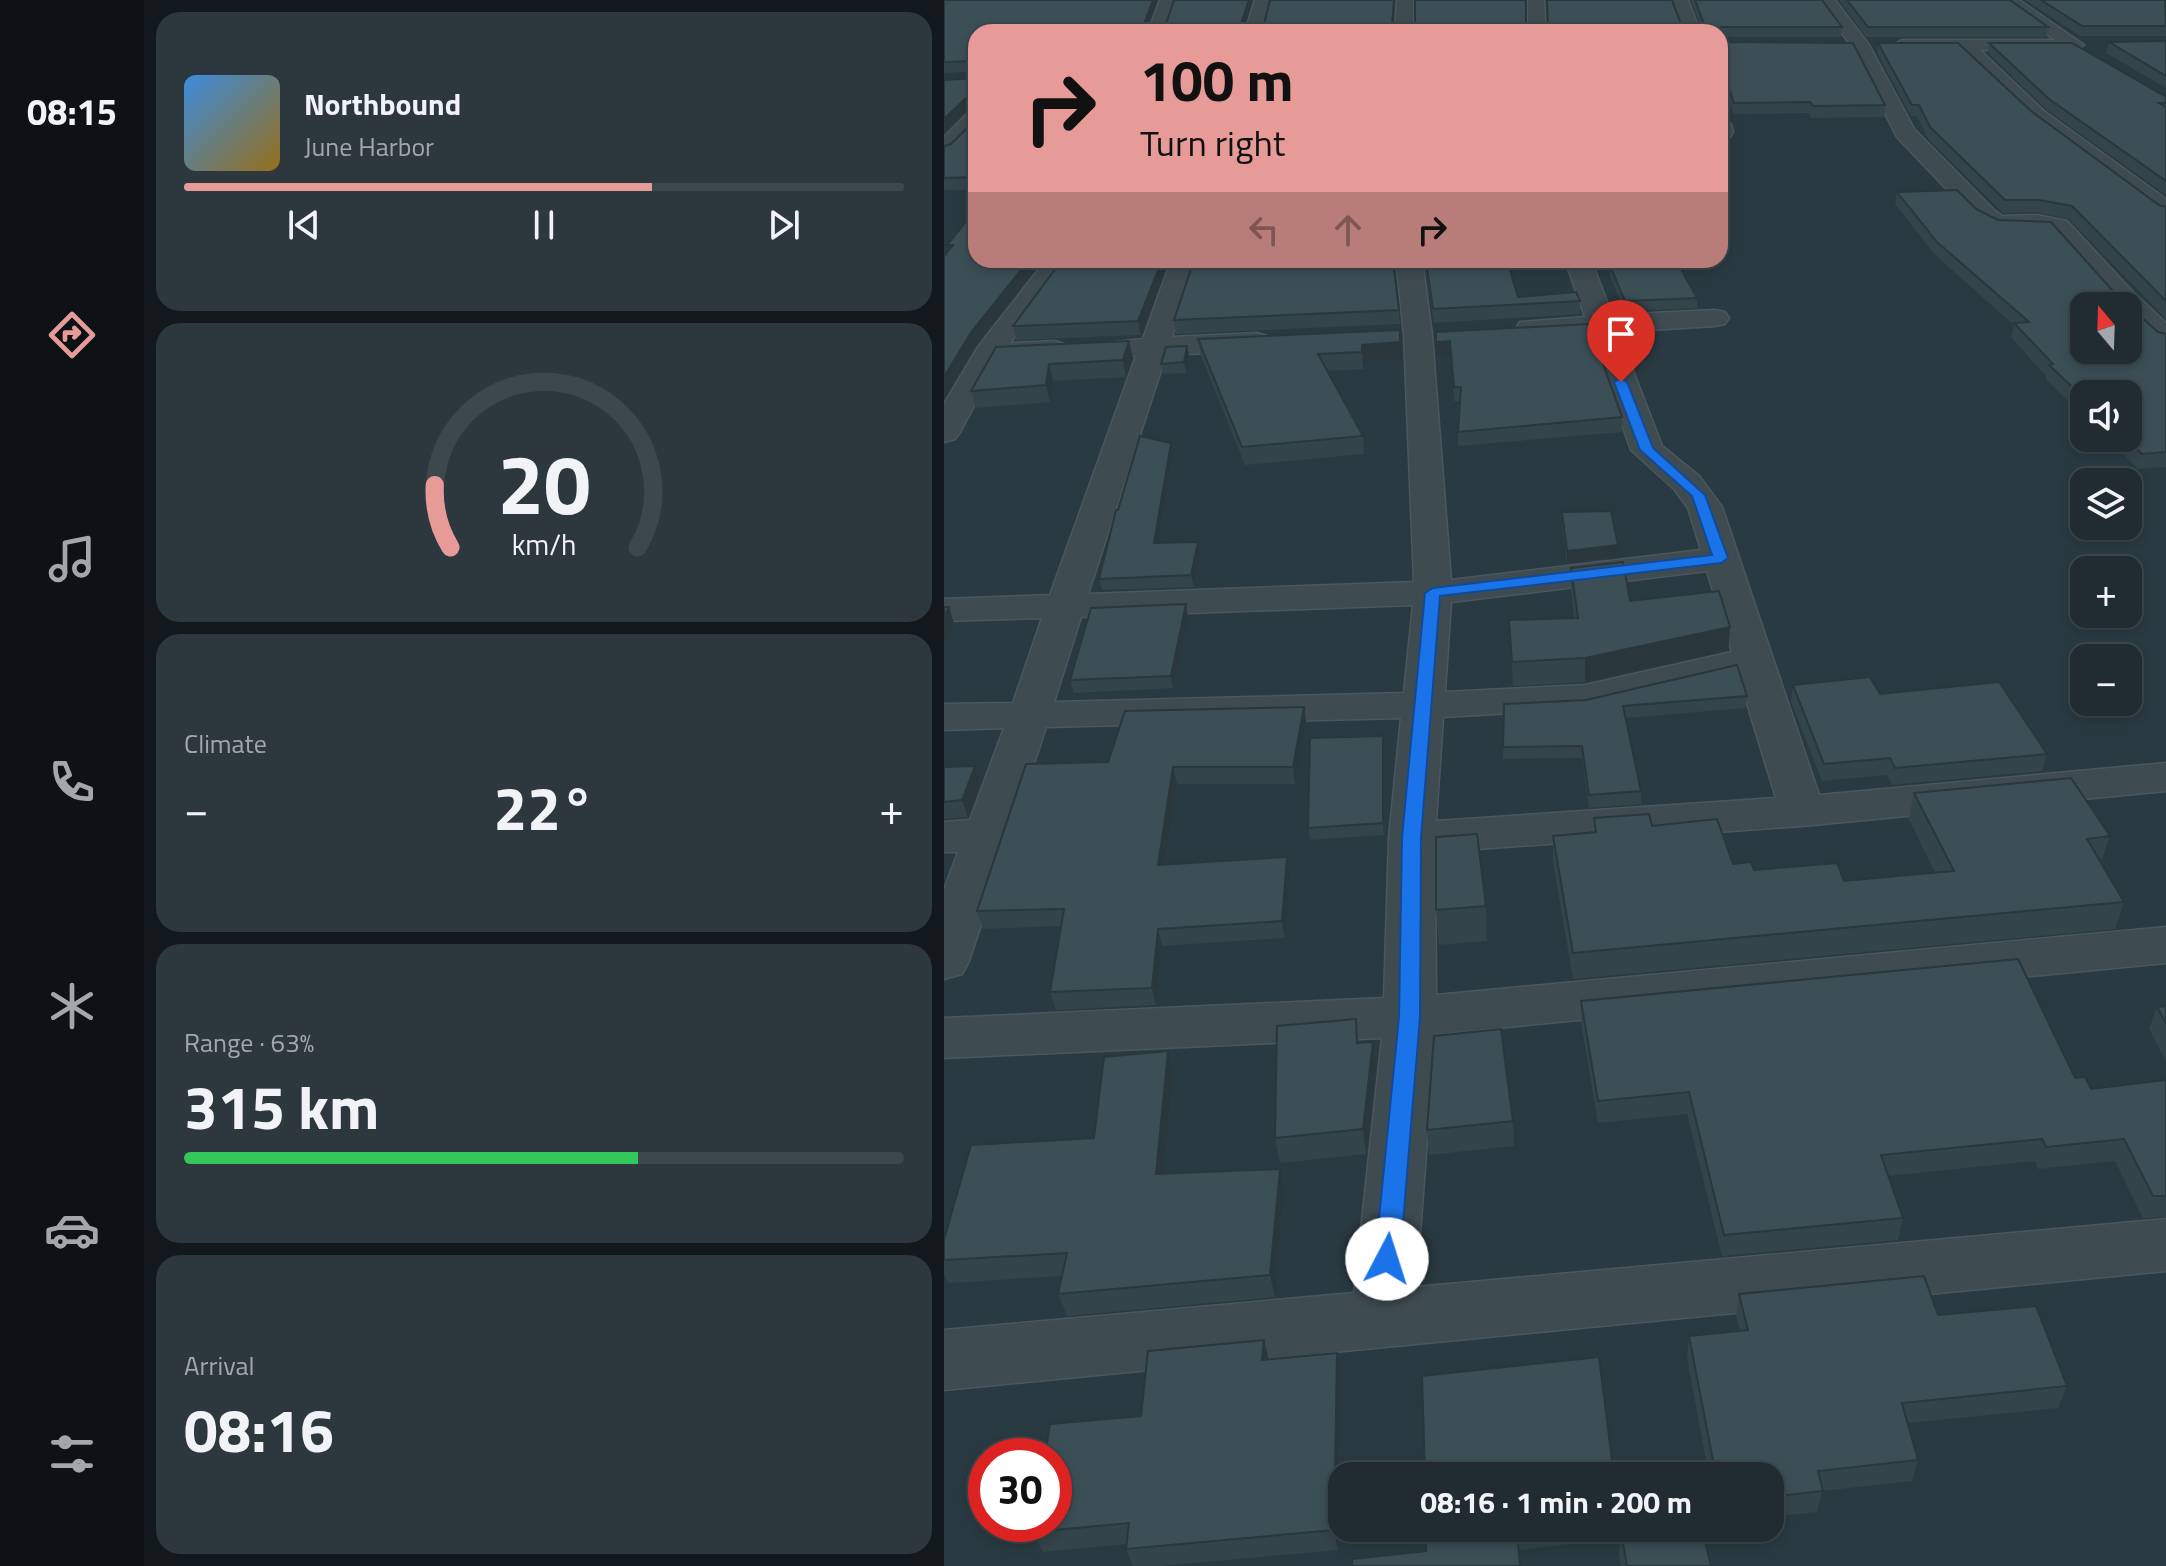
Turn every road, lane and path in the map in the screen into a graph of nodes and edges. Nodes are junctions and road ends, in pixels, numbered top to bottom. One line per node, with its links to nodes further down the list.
1 (1168, 0): 8 (street)
2 (1263, 0): 9 (street)
3 (1405, 0): 10 (street)
4 (1536, 0): 11 (street)
5 (1680, 0): 12 (street)
6 (1826, 0): 15 (street)
7 (2008, 0): 13 (street)
8 (1160, 24)
9 (1256, 24)
10 (1404, 24)
11 (1537, 24)
12 (1688, 24)
13 (1962, 44): 15 (street); 18 (street)
14 (1829, 45): 15 (street)
15 (1875, 45): 23 (street)
16 (968, 124): 17 (street)
17 (944, 149)
18 (2166, 210)
19 (1053, 268): 33 (street)
20 (1181, 268): 32 (street)
21 (1410, 268): 36 (street)
22 (1581, 268): 28 (street)
23 (2118, 292)
24 (2151, 295): 25 (street)
25 (2142, 296)
26 (2142, 316): 30 (street)
27 (1715, 318): 28 (street)
28 (1599, 324): 29 (street); 35 (street)
29 (1509, 330)
30 (2166, 338)
31 (1278, 341): 32 (street)
32 (1154, 347): 33 (street); 37 (street)
33 (988, 353): 34 (street)
34 (944, 432)
35 (1721, 558): 36 (street); 39 (street)
36 (1433, 593): 37 (street); 40 (street)
37 (1065, 606): 38 (street); 41 (street)
38 (944, 610)
39 (1753, 659): 40 (street); 44 (street)
40 (1425, 705): 41 (street); 46 (street)
41 (1032, 715): 42 (street); 45 (street)
42 (944, 717)
43 (2166, 777): 44 (street)
44 (1802, 811): 46 (street)
45 (965, 836): 48 (street)
46 (1412, 838): 49 (street)
47 (2166, 945): 49 (street)
48 (944, 961)
49 (1410, 1017): 50 (street); 52 (street)
50 (944, 1038)
51 (2166, 1245): 52 (street)
52 (1382, 1319): 53 (street)
53 (944, 1360)

